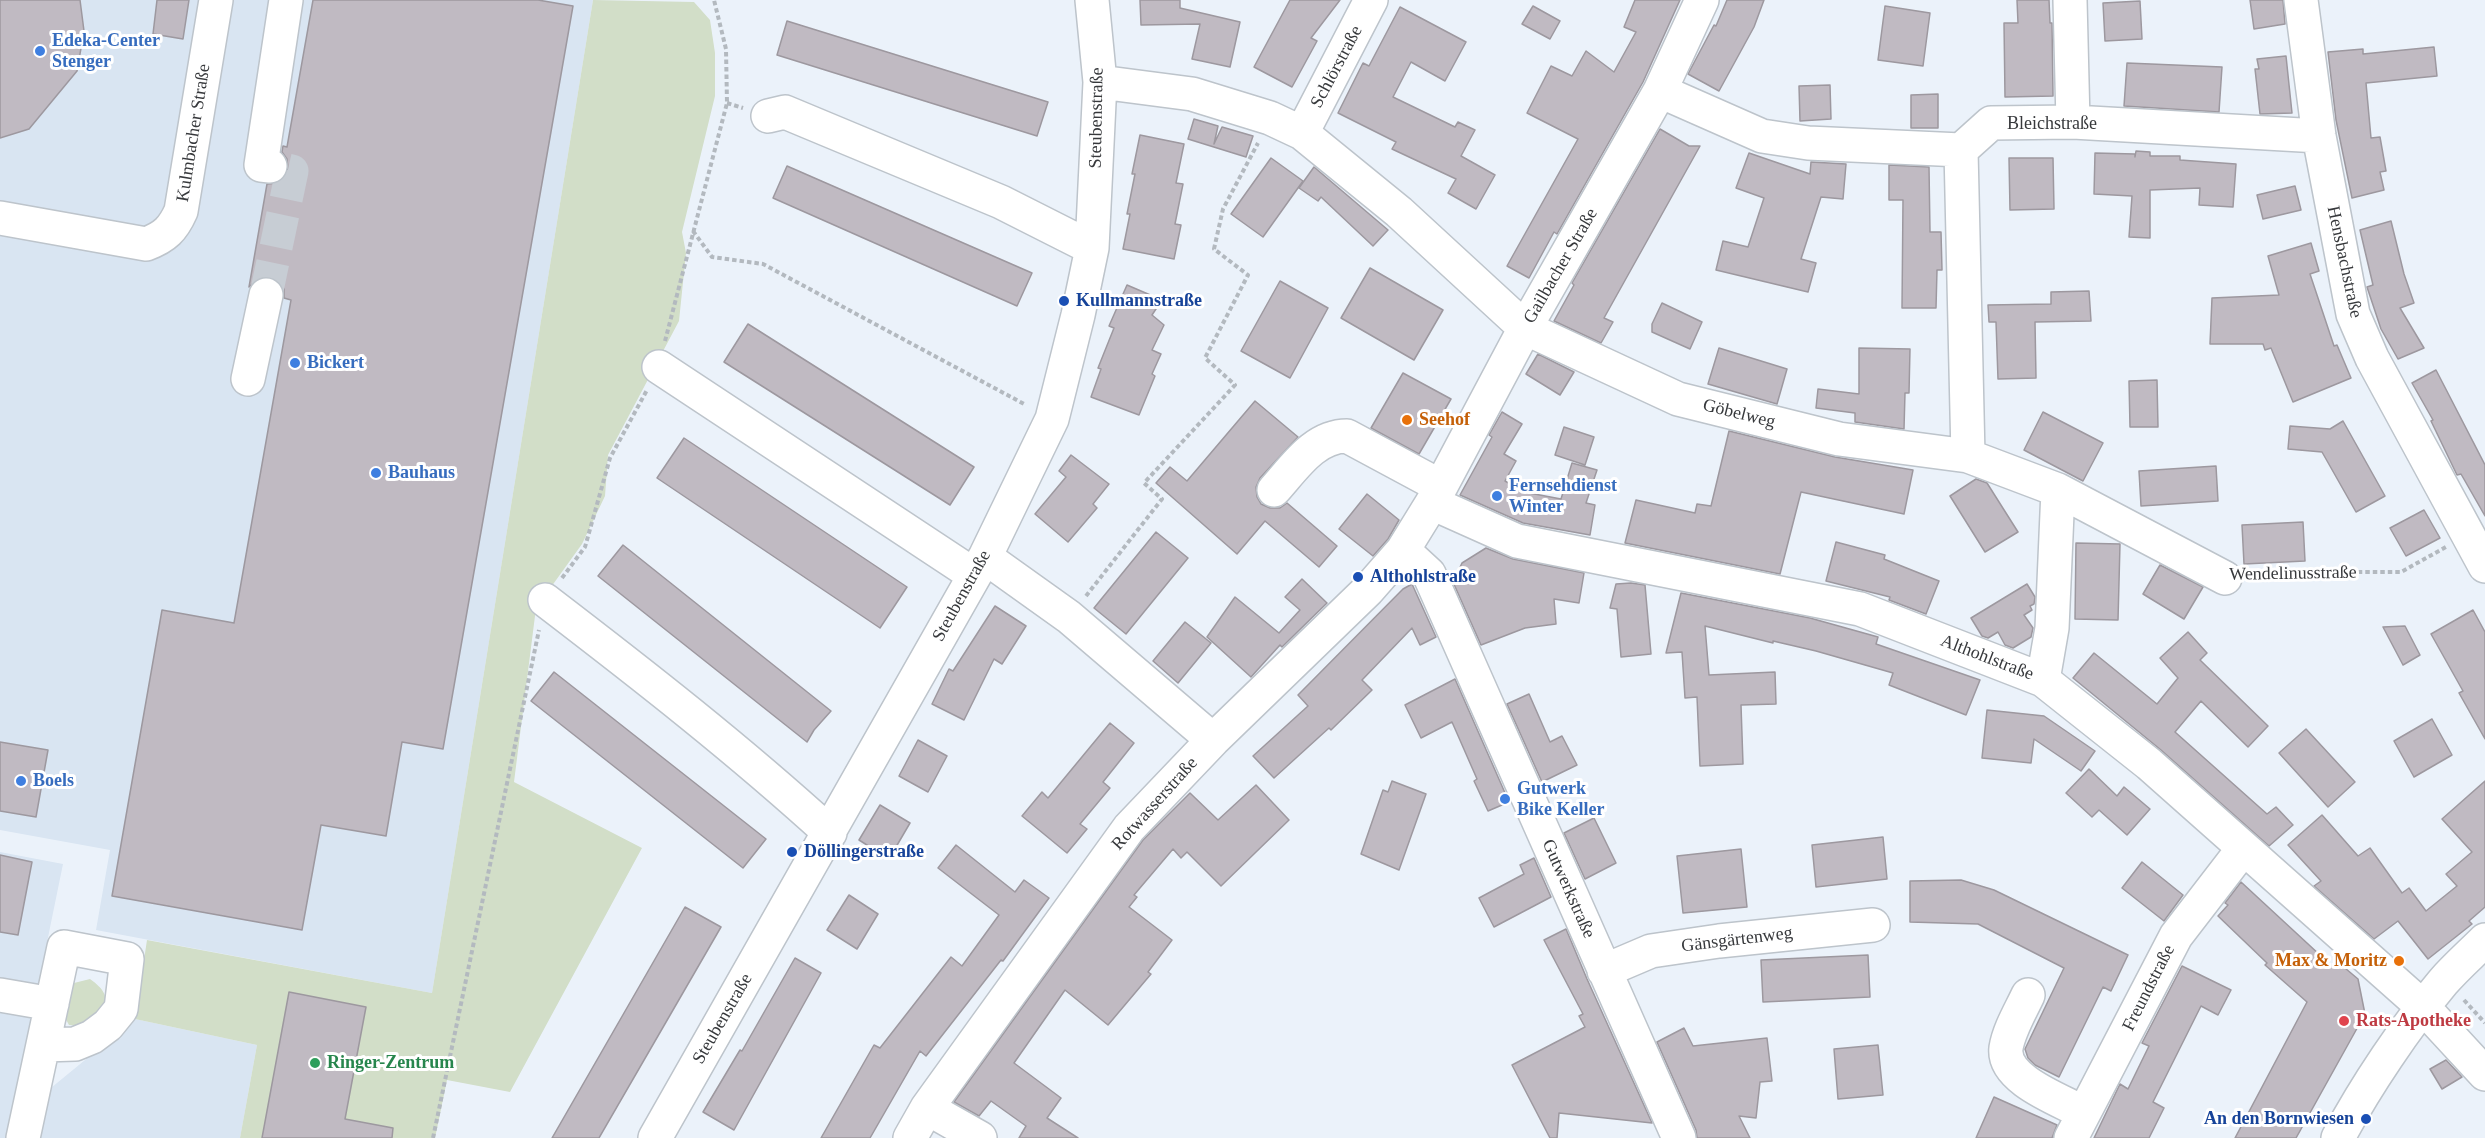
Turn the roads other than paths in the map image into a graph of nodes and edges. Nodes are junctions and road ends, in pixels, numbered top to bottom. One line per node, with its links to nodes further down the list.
1 (216, 0): 16 (street, Kulmbacher Straße)
2 (286, 0): 15 (street)
3 (1092, 0): 8 (street, Steubenstraße)
4 (1371, 0): 12 (street, Schlörstraße)
5 (1701, 0): 9 (street, Gailbacher Straße)
6 (2070, 0): 11 (street)
7 (2301, 0): 13 (street, Hensbachstraße)
8 (1101, 82): 12 (street); 17 (street, Steubenstraße)
9 (1660, 91): 14 (street); 19 (street, Gailbacher Straße)
10 (768, 116): 17 (street)
11 (2073, 122): 13 (street, Bleichstraße); 14 (street, Bleichstraße)
12 (1302, 133): 19 (street)
13 (2319, 136): 27 (street, Hensbachstraße)
14 (1961, 150): 22 (street)
15 (270, 166)
16 (0, 218)
17 (1092, 248): 26 (street, Steubenstraße)
18 (266, 295): 21 (street)
19 (1525, 328): 22 (street, Göbelweg); 25 (street, Gailbacher Straße)
20 (659, 367): 26 (street)
21 (248, 379)
22 (1968, 456): 24 (street, Wendelinusstraße)
23 (1274, 490): 25 (street)
24 (2058, 490): 28 (street, Wendelinusstraße); 30 (street)
25 (1422, 517): 30 (street, Althohlstraße); 31 (street, Rotwasserstraße); 36 (street, Gutwerkstraße)
26 (980, 566): 31 (street); 32 (street, Steubenstraße)
27 (2485, 566)
28 (2225, 578)
29 (545, 600): 32 (street)
30 (2043, 680): 33 (street, Althohlstraße)
31 (1213, 740): 43 (street, Rotwasserstraße)
32 (830, 833): 46 (street, Steubenstraße)
33 (2243, 849): 40 (street, Althohlstraße); 44 (street, Freundstraße)
34 (1873, 924): 36 (street, Gänsgärtenweg)
35 (2485, 940): 40 (street)
36 (1604, 971): 49 (street, Gutwerkstraße)
37 (2028, 995): 44 (street)
38 (0, 996): 39 (street)
39 (52, 1004): 41 (street); 41 (street)
40 (2422, 1007): 42 (street, Althohlstraße); 50 (street)
41 (44, 1045): 45 (street)
42 (2485, 1074)
43 (927, 1108): 47 (street, Rotwasserstraße); 48 (street)
44 (2078, 1125)
45 (23, 1138)
46 (655, 1138)
47 (910, 1138)
48 (980, 1138)
49 (1679, 1138)
50 (2338, 1138)

